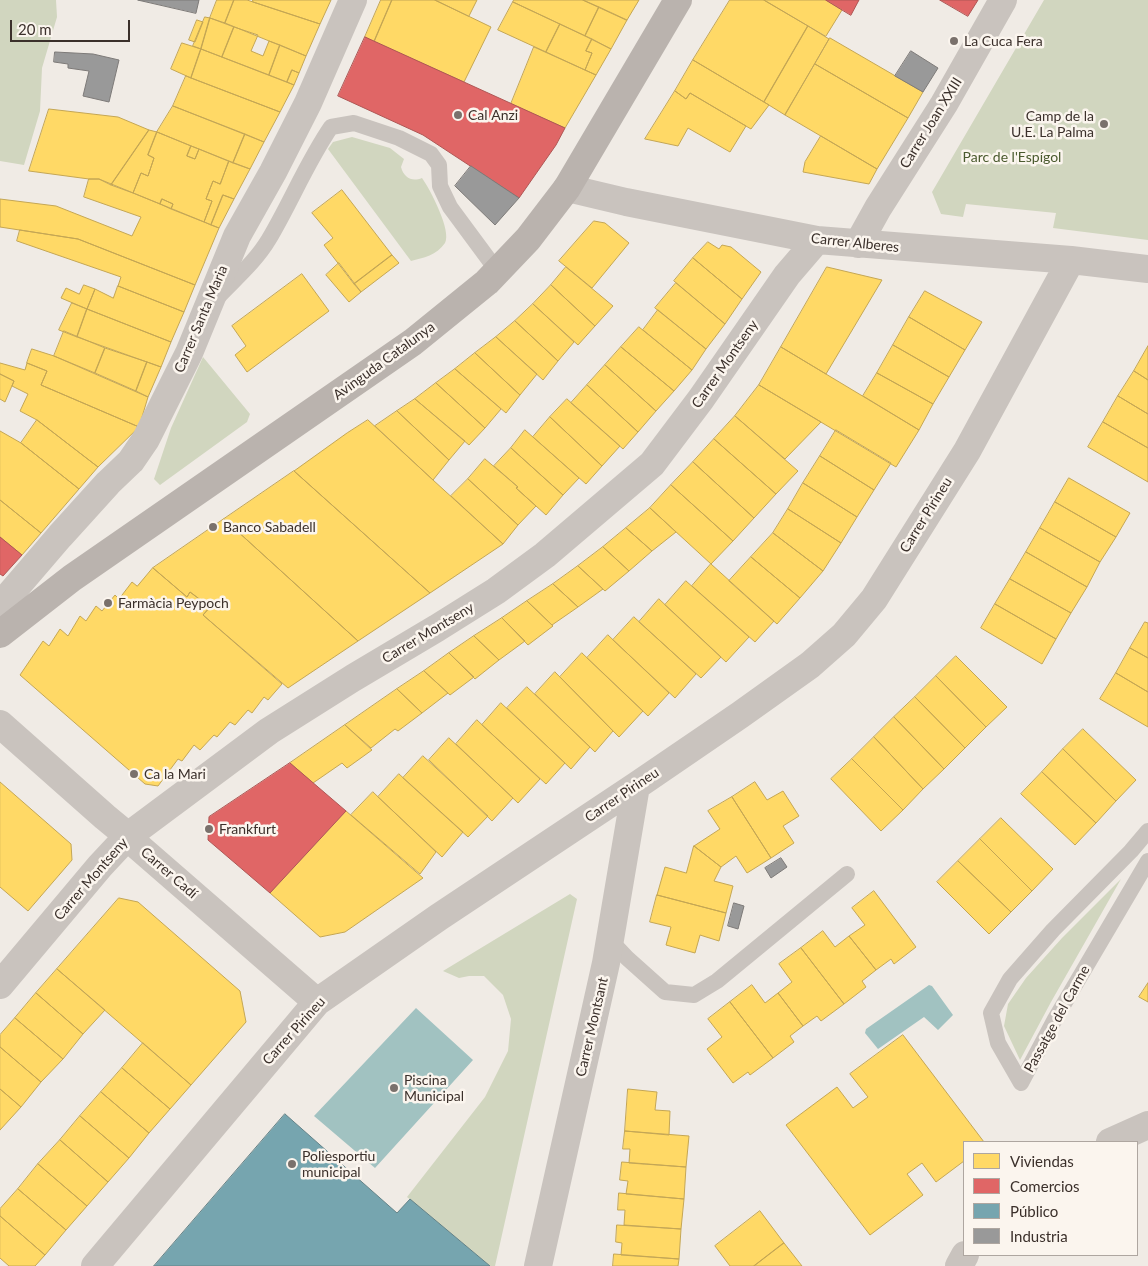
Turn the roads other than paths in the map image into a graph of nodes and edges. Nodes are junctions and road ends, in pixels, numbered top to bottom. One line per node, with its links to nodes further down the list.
1 (354, 0): 10 (street, Carrer Santa Maria)
2 (678, 0): 4 (main road, Avinguda Catalunya)
3 (1004, 0): 6 (street, Carrer Joan XXIII)
4 (567, 188): 5 (street, Carrer Alberes); 9 (main road, Avinguda Catalunya)
5 (817, 240): 6 (street, Carrer Alberes); 16 (street, Carrer Montseny)
6 (858, 244): 7 (street, Carrer Alberes)
7 (1071, 260): 8 (street, Carrer Alberes); 14 (street, Carrer Pirineu)
8 (1148, 269)
9 (498, 272): 10 (lane); 12 (main road, Avinguda Catalunya)
10 (207, 308): 11 (street, Carrer Santa Maria)
11 (0, 606)
12 (0, 634)
13 (0, 724): 16 (street, Carrer Cadí)
14 (636, 786): 19 (street, Carrer Montsant); 21 (street, Carrer Pirineu)
15 (1148, 831): 17 (lane, Passatge del Carme)
16 (128, 836): 20 (street, Carrer Montseny); 21 (street, Carrer Cadí)
17 (1148, 861)
18 (847, 874): 19 (lane)
19 (610, 940): 25 (street, Carrer Montsant)
20 (0, 985)
21 (317, 1002): 24 (street, Carrer Pirineu)
22 (1148, 1125): 23 (street)
23 (1112, 1141)
24 (95, 1266)
25 (538, 1266)

